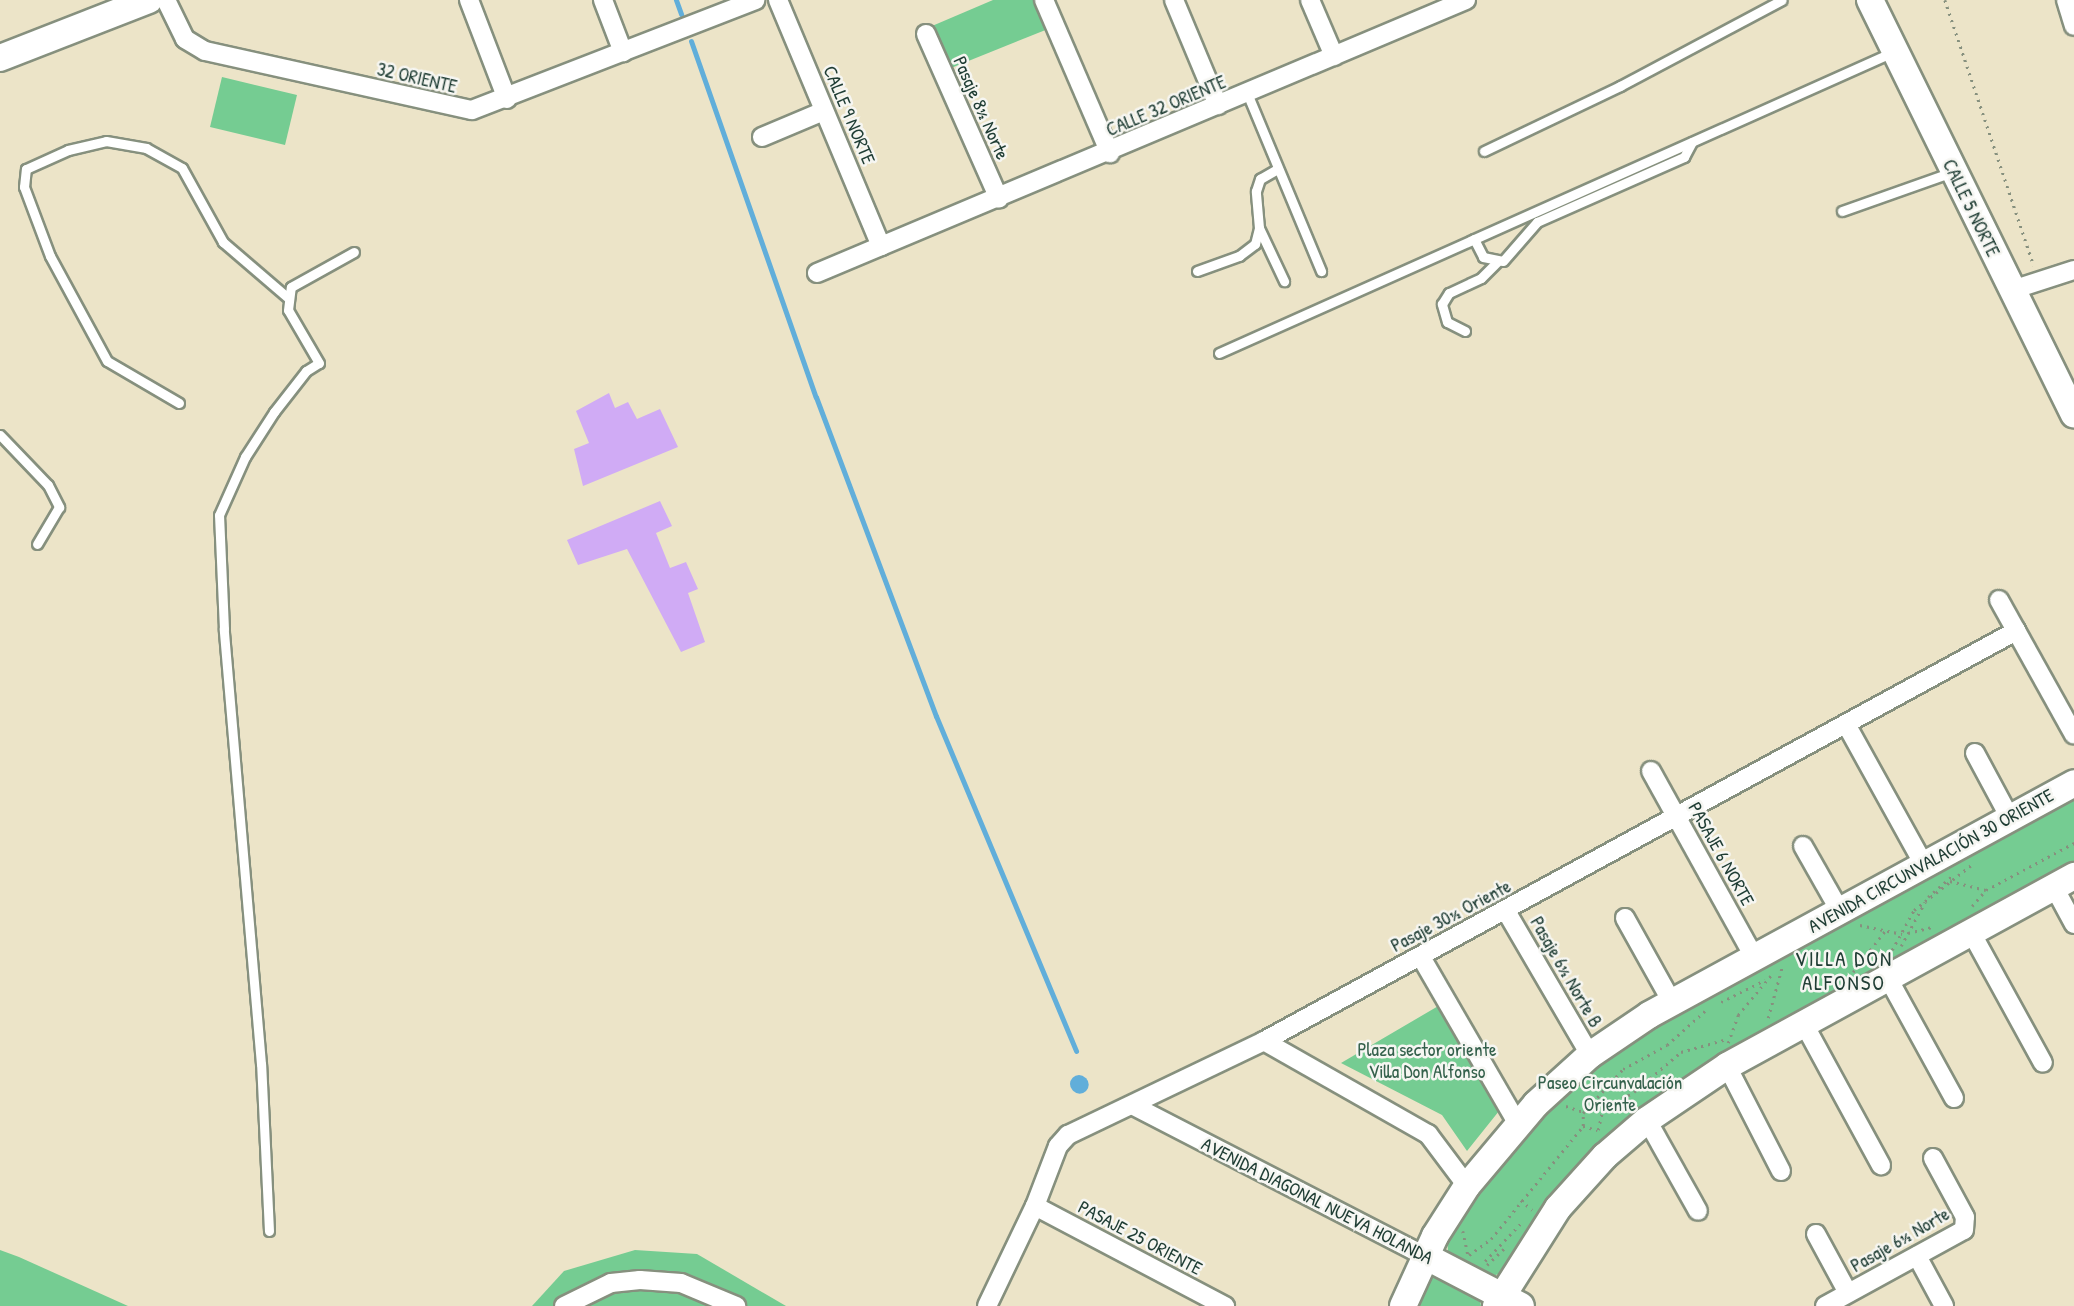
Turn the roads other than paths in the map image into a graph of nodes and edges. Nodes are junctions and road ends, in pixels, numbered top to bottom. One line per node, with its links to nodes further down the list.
1 (149, 0): 20 (street)
2 (166, 0): 22 (street, 32 ORIENTE)
3 (469, 0): 22 (street)
4 (603, 0): 18 (street)
5 (755, 0): 18 (street, 32 ORIENTE)
6 (778, 0): 24 (street, CALLE 9 NORTE)
7 (1044, 0): 28 (street)
8 (1174, 0): 23 (street)
9 (1310, 0): 19 (street)
10 (1466, 0): 14 (street, CALLE 32 ORIENTE)
11 (1782, 0): 27 (lane)
12 (1870, 0): 17 (street, CALLE 5 NORTE)
13 (2066, 0): 15 (street)
14 (1446, 4): 19 (street, CALLE 32 ORIENTE)
15 (2074, 26)
16 (926, 34): 31 (street, Pasaje 8½ Norte)
17 (1894, 51): 26 (lane); 30 (street, CALLE 5 NORTE)
18 (623, 52): 22 (street, 32 ORIENTE)
19 (1334, 56): 21 (street, CALLE 32 ORIENTE)
20 (0, 58)
21 (1247, 93): 23 (street, CALLE 32 ORIENTE); 29 (lane)
22 (507, 99)
23 (1218, 106): 28 (street, CALLE 32 ORIENTE)
24 (824, 111): 25 (street); 35 (street, CALLE 9 NORTE)
25 (762, 137)
26 (1692, 142): 34 (lane); 37 (lane)
27 (1484, 151)
28 (1110, 153): 31 (street, CALLE 32 ORIENTE)
29 (1277, 169): 33 (lane); 40 (lane)
30 (1954, 172): 32 (lane); 43 (street, CALLE 5 NORTE)
31 (999, 199): 35 (street, CALLE 32 ORIENTE)
32 (1842, 211)
33 (1259, 228): 39 (lane); 42 (lane)
34 (1474, 239): 37 (lane); 46 (lane)
35 (881, 246): 41 (street, CALLE 32 ORIENTE)
36 (354, 252): 44 (lane)
37 (1498, 261): 45 (lane)
38 (2074, 270): 43 (street)
39 (1197, 271)
40 (1321, 271)
41 (817, 273)
42 (1284, 281)
43 (2012, 290): 48 (street, CALLE 5 NORTE)
44 (287, 297): 47 (lane); 87 (lane)
45 (1465, 331)
46 (1219, 353)
47 (179, 404)
48 (2074, 415)
49 (0, 435): 50 (lane)
50 (37, 544)
51 (1999, 600): 52 (street)
52 (2016, 631): 53 (street, Pasaje 30½ Oriente); 54 (street)
53 (1846, 724): 58 (street, Pasaje 30½ Oriente); 61 (street)
54 (2074, 735)
55 (1975, 753): 59 (street)
56 (1651, 771): 58 (street, PASAJE 6 NORTE)
57 (2074, 783): 59 (street, AVENIDA CIRCUNVALACIÓN 30 ORIENTE)
58 (1676, 818): 63 (street, Pasaje 30½ Oriente); 69 (street, PASAJE 6 NORTE)
59 (2010, 818): 61 (street, AVENIDA CIRCUNVALACIÓN 30 ORIENTE)
60 (1803, 846): 65 (street)
61 (1924, 864): 65 (street, AVENIDA CIRCUNVALACIÓN 30 ORIENTE)
62 (2064, 882): 66 (street); 67 (street)
63 (1506, 911): 68 (street, Pasaje 30½ Oriente); 74 (street, Pasaje 6½ Norte B)
64 (1625, 918): 71 (street)
65 (1847, 918): 69 (street, AVENIDA CIRCUNVALACIÓN 30 ORIENTE)
66 (1970, 920): 70 (street); 76 (street)
67 (2074, 924)
68 (1421, 957): 73 (street, Pasaje 30½ Oriente); 80 (street)
69 (1761, 968): 71 (street, AVENIDA CIRCUNVALACIÓN 30 ORIENTE)
70 (1888, 978): 72 (street); 77 (street)
71 (1672, 1002): 74 (street, AVENIDA CIRCUNVALACIÓN 30 ORIENTE)
72 (1804, 1024): 75 (street); 82 (street)
73 (1264, 1041): 78 (street, Pasaje 30½ Oriente); 84 (street)
74 (1590, 1055): 80 (street, AVENIDA CIRCUNVALACIÓN 30 ORIENTE)
75 (1727, 1056): 79 (street); 83 (street)
76 (2043, 1063)
77 (1954, 1098)
78 (1132, 1105): 85 (street, Pasaje 30½ Oriente); 89 (street, AVENIDA DIAGONAL NUEVA HOLANDA)
79 (1647, 1120): 86 (street); 92 (street)
80 (1518, 1124): 84 (street, AVENIDA CIRCUNVALACIÓN 30 ORIENTE)
81 (1933, 1158): 90 (street, Pasaje 6½ Norte)
82 (1881, 1165)
83 (1782, 1171)
84 (1467, 1185): 89 (street, AVENIDA CIRCUNVALACIÓN 30 ORIENTE)
85 (1035, 1206): 95 (street, Pasaje 30½ Oriente); 96 (street, PASAJE 25 ORIENTE)
86 (1698, 1211)
87 (269, 1231)
88 (1816, 1234): 91 (street)
89 (1424, 1256): 92 (street, AVENIDA DIAGONAL NUEVA HOLANDA); 97 (street, AVENIDA CIRCUNVALACIÓN 30 ORIENTE)
90 (1917, 1256): 91 (street, Pasaje 6½ Norte); 99 (street)
91 (1848, 1293): 98 (street, Pasaje 6½ Norte)
92 (1507, 1303)
93 (564, 1306): 94 (street)
94 (736, 1306)
95 (986, 1306)
96 (1225, 1306)
97 (1403, 1306)
98 (1825, 1306)
99 (1944, 1306)

